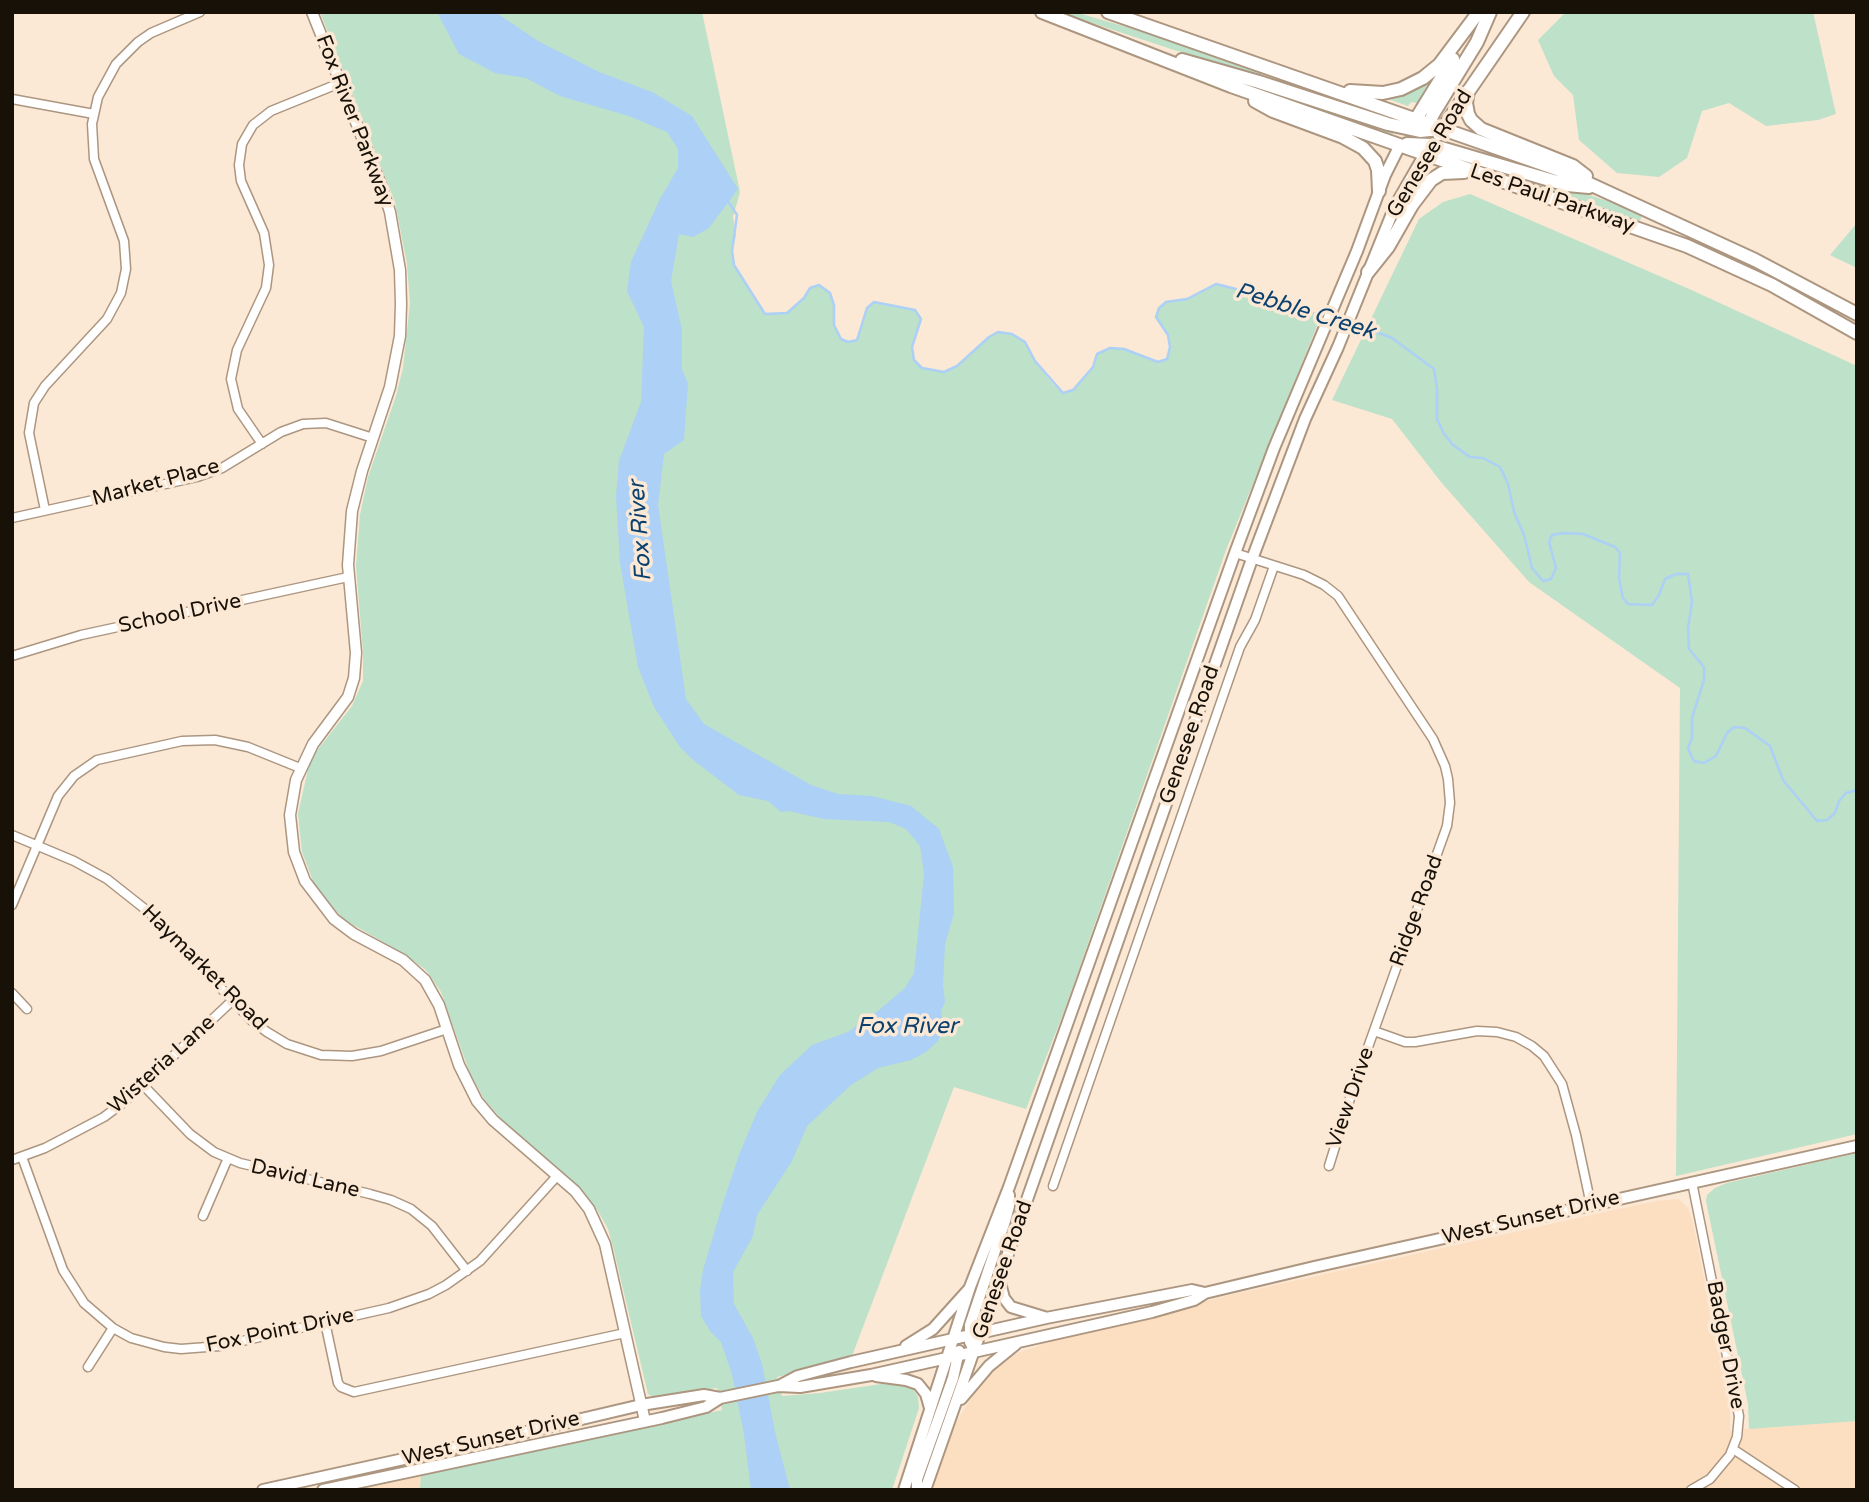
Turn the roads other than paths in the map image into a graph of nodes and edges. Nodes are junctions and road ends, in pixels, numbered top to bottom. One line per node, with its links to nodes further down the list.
1 (200, 12): 14 (street)
2 (312, 12): 10 (street, Fox River Parkway)
3 (1042, 12): 8 (main road, Les Paul Parkway)
4 (1108, 12): 9 (main road, Les Paul Parkway)
5 (1480, 12): 9 (main road)
6 (1489, 12): 16 (main road, Genesee Road)
7 (1523, 12): 12 (main road, Genesee Road)
8 (1107, 38): 11 (main road, Les Paul Parkway); 16 (main road)
9 (1309, 82): 16 (main road, Les Paul Parkway)
10 (340, 83): 24 (street, Fox River Parkway); 25 (street)
11 (1231, 86): 17 (main road, Les Paul Parkway); 20 (main road)
12 (1468, 92): 15 (main road, Genesee Road); 19 (main road)
13 (12, 99): 14 (street)
14 (94, 114): 26 (street)
15 (1442, 128): 16 (main road, Genesee Road); 16 (main road, Les Paul Parkway); 19 (main road, Les Paul Parkway)
16 (1423, 135): 17 (main road, Les Paul Parkway); 17 (main road, Genesee Road); 18 (main road, Les Paul Parkway); 19 (main road); 21 (main road, Genesee Road)
17 (1400, 145): 20 (main road, Genesee Road)
18 (1479, 173): 21 (main road); 23 (main road, Les Paul Parkway)
19 (1603, 189): 22 (main road, Les Paul Parkway)
20 (1379, 191): 28 (main road, Genesee Road)
21 (1368, 272): 29 (main road, Genesee Road)
22 (1857, 314)
23 (1857, 333)
24 (373, 438): 25 (street, Market Place); 31 (street, Fox River Parkway)
25 (262, 444): 26 (street, Market Place)
26 (45, 510): 27 (street, Market Place)
27 (12, 518)
28 (1235, 553): 29 (street, Ridge Road); 51 (main road, Genesee Road)
29 (1252, 559): 30 (street, Ridge Road); 55 (main road, Genesee Road)
30 (1274, 566): 41 (street, Ridge Road); 50 (street, Genesee Road)
31 (348, 578): 32 (street, School Drive); 33 (street, Fox River Parkway)
32 (12, 656)
33 (300, 768): 35 (street); 40 (street, Fox River Parkway)
34 (12, 835): 35 (street, Haymarket Road)
35 (36, 845): 36 (street); 38 (street, Haymarket Road)
36 (12, 905)
37 (12, 993): 39 (street)
38 (233, 1000): 40 (street, Haymarket Road); 42 (street, Wisteria Lane)
39 (27, 1009)
40 (447, 1029): 48 (street, Fox River Parkway)
41 (1374, 1031): 47 (street, View Drive); 52 (street)
42 (143, 1084): 44 (street, Wisteria Lane); 45 (street, David Lane)
43 (1857, 1146): 49 (main road, West Sunset Drive)
44 (22, 1157): 46 (street, Wisteria Lane); 60 (street, Fox Point Drive)
45 (228, 1158): 53 (street); 54 (street, David Lane)
46 (12, 1160)
47 (1329, 1166)
48 (557, 1175): 54 (street, Fox Point Drive); 62 (street, Fox River Parkway)
49 (1692, 1182): 52 (main road, West Sunset Drive); 77 (street, Badger Drive)
50 (1053, 1186)
51 (1009, 1187): 56 (main road, Genesee Road); 63 (main road)
52 (1591, 1205): 57 (main road, West Sunset Drive)
53 (203, 1216)
54 (467, 1270): 59 (street, Fox Point Drive)
55 (1000, 1282): 58 (main road); 61 (main road, Genesee Road)
56 (970, 1287): 64 (main road, Genesee Road); 66 (main road)
57 (1205, 1293): 58 (main road, West Sunset Drive); 65 (main road, West Sunset Drive)
58 (1046, 1318): 61 (main road, West Sunset Drive)
59 (325, 1322): 60 (street, Fox Point Drive); 62 (street)
60 (113, 1328): 69 (street)
61 (982, 1332): 63 (main road, West Sunset Drive); 67 (main road, Genesee Road)
62 (625, 1333): 74 (street, Fox River Parkway)
63 (969, 1335): 64 (main road, West Sunset Drive); 67 (main road)
64 (954, 1338): 66 (main road, West Sunset Drive); 68 (main road, Genesee Road)
65 (1017, 1343): 67 (main road, West Sunset Drive); 73 (main road)
66 (897, 1351): 71 (main road, West Sunset Drive)
67 (975, 1352): 68 (main road, West Sunset Drive); 73 (main road, Genesee Road)
68 (954, 1357): 70 (main road, West Sunset Drive); 75 (main road, Genesee Road); 81 (main road)
69 (88, 1367)
70 (871, 1375): 71 (main road, West Sunset Drive); 75 (main road)
71 (778, 1386): 72 (main road, West Sunset Drive)
72 (720, 1398): 74 (main road, West Sunset Drive); 76 (main road, West Sunset Drive)
73 (957, 1404): 82 (main road, Genesee Road)
74 (641, 1405): 76 (street, Fox River Parkway); 78 (main road, West Sunset Drive)
75 (930, 1408): 80 (main road, Genesee Road)
76 (645, 1421): 79 (main road, West Sunset Drive)
77 (1733, 1449): 83 (street, Badger Drive); 84 (street)
78 (263, 1490)
79 (323, 1490)
80 (904, 1490)
81 (917, 1490)
82 (925, 1490)
83 (1691, 1490)
84 (1795, 1490)

